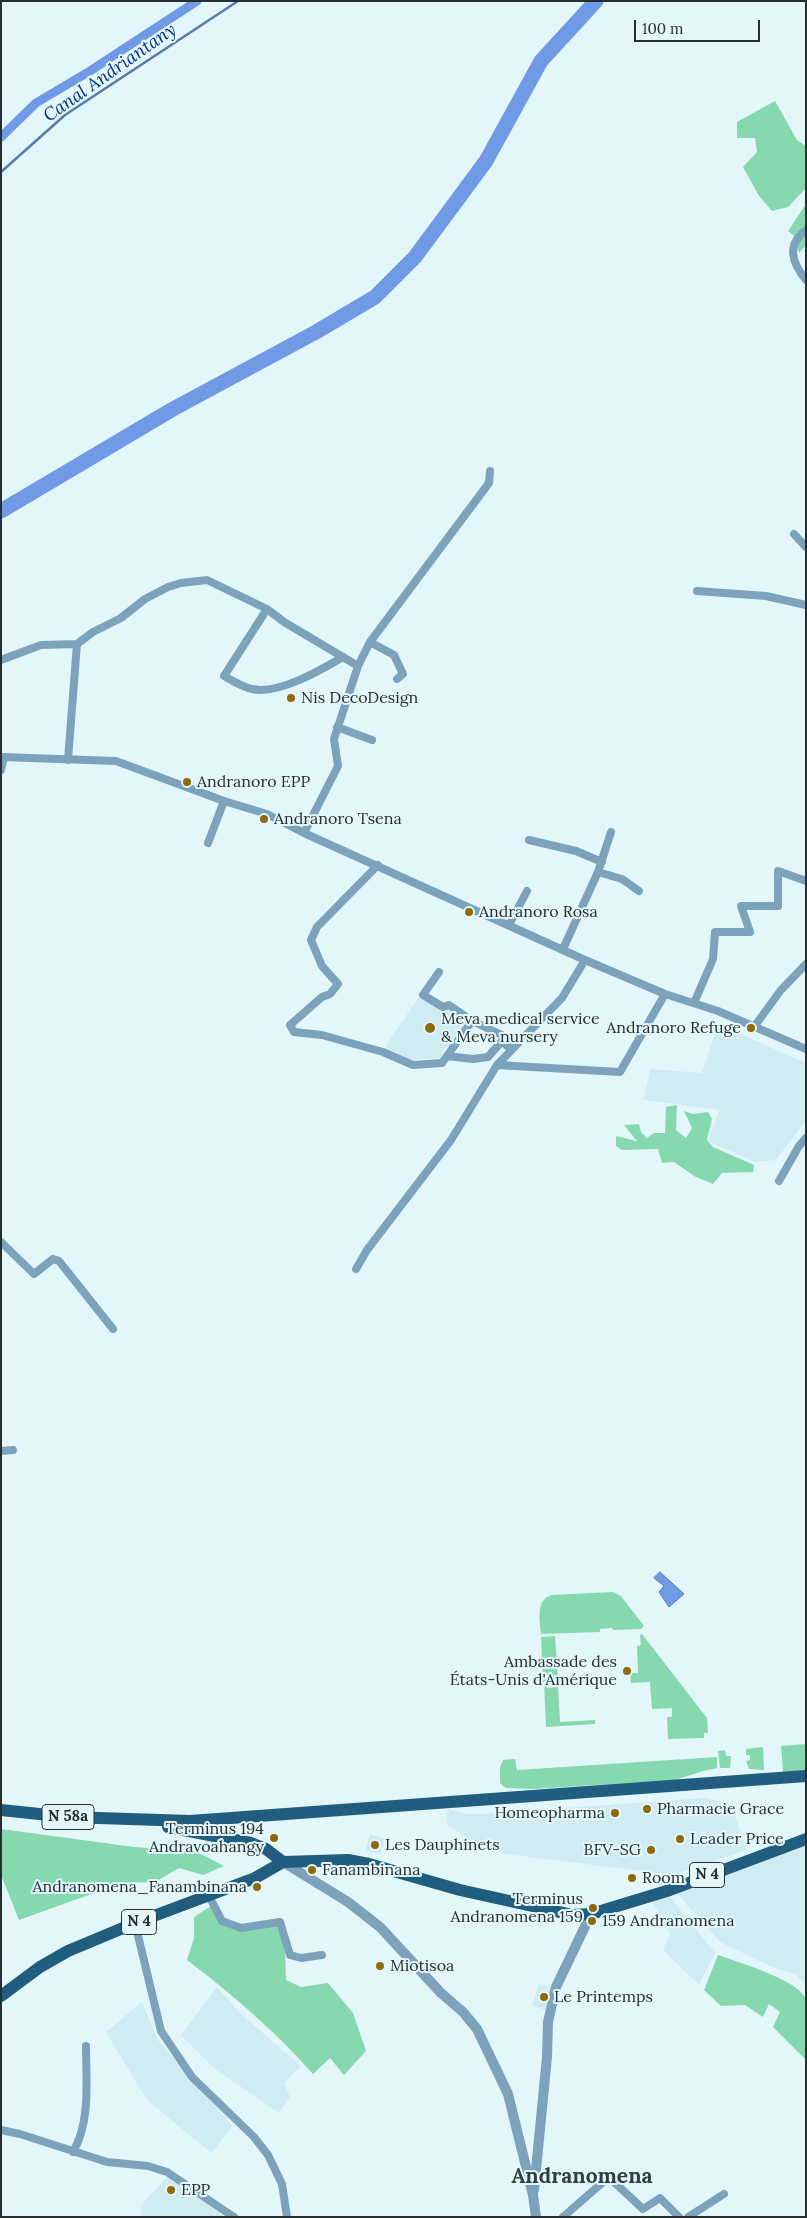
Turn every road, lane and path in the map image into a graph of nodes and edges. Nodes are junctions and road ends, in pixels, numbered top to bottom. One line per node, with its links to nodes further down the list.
1 (806, 230): 2 (street)
2 (806, 280)
3 (490, 471): 9 (street)
4 (794, 534): 5 (street)
5 (806, 547)
6 (697, 591): 7 (street)
7 (806, 605)
8 (267, 609): 10 (street); 11 (street); 11 (street)
9 (370, 642): 13 (street); 14 (street)
10 (77, 644): 12 (street); 18 (street)
11 (343, 657): 13 (street)
12 (1, 660)
13 (358, 666): 15 (street)
14 (397, 679)
15 (337, 727): 16 (street); 22 (street)
16 (372, 740)
17 (3, 757): 18 (street); 19 (street)
18 (68, 760): 20 (street)
19 (1, 770)
20 (224, 801): 22 (street); 24 (street)
21 (611, 832): 25 (street)
22 (304, 833): 26 (street)
23 (529, 840): 25 (street)
24 (208, 842)
25 (602, 862): 27 (street)
26 (378, 865): 31 (street); 42 (street)
27 (598, 872): 30 (street); 32 (street)
28 (806, 881): 37 (street)
29 (527, 891): 31 (street)
30 (639, 891)
31 (510, 925): 32 (street)
32 (563, 948): 33 (street)
33 (585, 960): 36 (street); 40 (street)
34 (806, 964): 39 (street)
35 (439, 972): 38 (street)
36 (665, 994): 37 (street); 43 (street)
37 (694, 1003): 39 (street)
38 (472, 1021): 40 (street); 42 (street)
39 (754, 1027): 41 (street)
40 (516, 1045): 42 (street); 43 (street)
41 (806, 1050)
42 (447, 1056)
43 (497, 1065): 47 (street)
44 (806, 1138): 45 (street)
45 (779, 1182)
46 (1, 1242): 48 (street)
47 (356, 1269)
48 (113, 1329)
49 (13, 1450): 50 (street)
50 (1, 1451)
51 (806, 1776): 53 (main road, N 58a)
52 (1, 1810): 53 (main road, N 58a)
53 (135, 1821): 55 (main road)
54 (806, 1839): 57 (main road, N 4)
55 (284, 1862): 56 (main road, N 4); 57 (main road, N 4); 65 (street)
56 (209, 1896): 58 (main road, N 4); 59 (street)
57 (591, 1914): 65 (street)
58 (135, 1923): 60 (main road, N 4); 67 (street)
59 (322, 1955)
60 (1, 1996)
61 (86, 2046): 63 (street)
62 (1, 2130): 63 (street)
63 (73, 2152): 66 (street)
64 (724, 2194): 71 (street)
65 (533, 2196): 68 (street)
66 (234, 2217)
67 (287, 2217)
68 (536, 2217)
69 (563, 2217): 70 (street)
70 (679, 2217)
71 (688, 2217)

